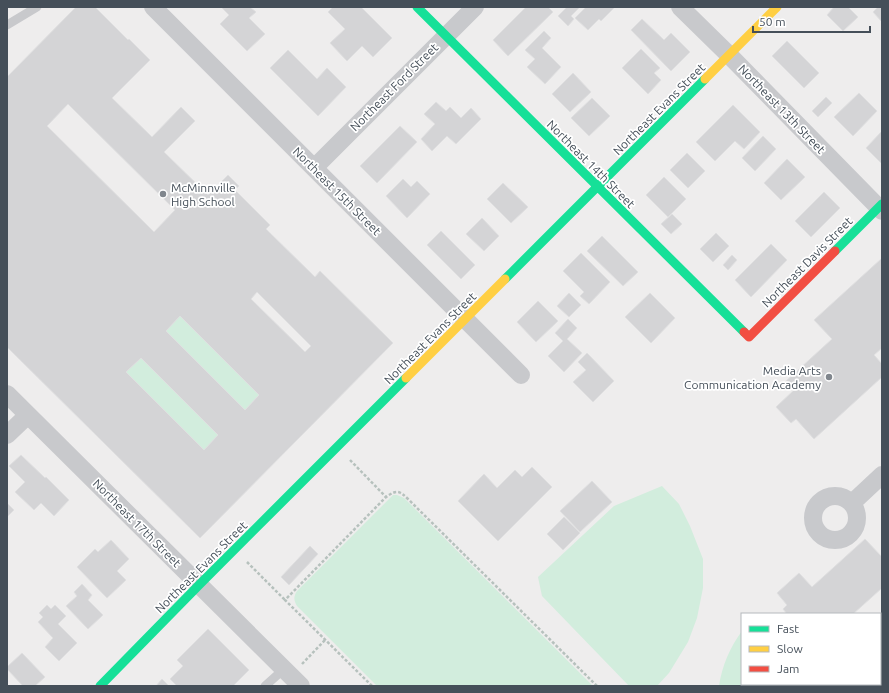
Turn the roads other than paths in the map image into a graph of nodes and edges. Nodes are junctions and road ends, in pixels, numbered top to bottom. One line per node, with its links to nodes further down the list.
1 (37, 7): 7 (lane)
2 (153, 7): 10 (street, Northeast 15th Street)
3 (416, 7): 8 (street, Northeast 14th Street)
4 (475, 7): 8 (street, Northeast Ford Street)
5 (680, 7): 9 (street, Northeast 13th Street)
6 (777, 7): 9 (street, Northeast Evans Street)
7 (7, 25)
8 (446, 36): 10 (street, Northeast Ford Street); 11 (street, Northeast 14th Street)
9 (729, 55): 11 (street, Northeast Evans Street); 12 (street, Northeast 13th Street)
10 (314, 168): 13 (street, Northeast 15th Street)
11 (598, 187): 13 (street, Northeast Evans Street); 14 (street, Northeast 14th Street)
12 (881, 208): 14 (street, Northeast Davis Street)
13 (466, 319): 15 (street, Northeast 15th Street); 21 (street, Northeast Evans Street)
14 (749, 337)
15 (521, 374)
16 (7, 394): 17 (street, Northeast 17th Street)
17 (28, 415): 18 (street); 21 (street, Northeast 17th Street)
18 (7, 436)
19 (882, 475): 20 (street)
20 (852, 503)
21 (199, 585): 22 (street, Northeast 17th Street); 23 (street, Northeast Evans Street)
22 (292, 677): 24 (lane)
23 (100, 686)
24 (265, 686)

